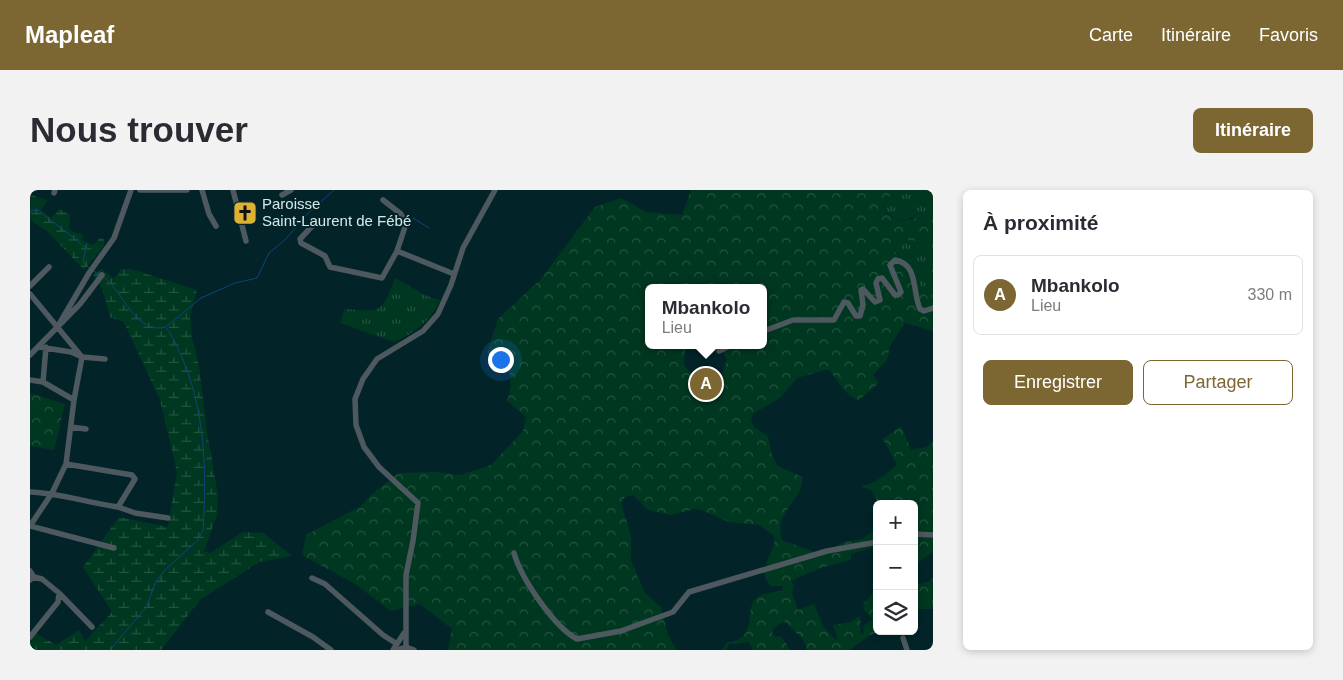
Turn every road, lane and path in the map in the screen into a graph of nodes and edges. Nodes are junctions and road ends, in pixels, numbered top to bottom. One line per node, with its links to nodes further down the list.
1 (131, 190): 20 (street)
2 (140, 190): 3 (street)
3 (187, 190)
4 (202, 190): 11 (street)
5 (233, 190): 12 (street)
6 (291, 190): 8 (street)
7 (495, 190): 15 (street)
8 (282, 195)
9 (383, 200): 13 (street)
10 (316, 222): 13 (street)
11 (216, 226)
12 (246, 241)
13 (397, 251): 15 (street)
14 (49, 267): 17 (street)
15 (454, 274): 50 (street)
16 (102, 275): 20 (street)
17 (30, 286)
18 (30, 294): 20 (street)
19 (933, 308): 21 (street)
20 (58, 326): 22 (street); 27 (street)
21 (767, 330)
22 (39, 347): 23 (street); 26 (street)
23 (46, 348): 27 (street); 30 (street)
24 (723, 349): 25 (street)
25 (719, 351)
26 (30, 355)
27 (82, 356): 28 (street); 31 (street)
28 (105, 359)
29 (30, 380): 30 (street)
30 (44, 382): 31 (street)
31 (74, 400): 32 (street)
32 (72, 427): 33 (street); 34 (street)
33 (86, 429)
34 (66, 464): 36 (street); 37 (street)
35 (30, 492): 36 (street)
36 (52, 493): 37 (street); 39 (street)
37 (118, 507): 38 (street)
38 (168, 518)
39 (30, 526): 43 (street)
40 (918, 534): 41 (street)
41 (933, 535)
42 (873, 543): 44 (street)
43 (114, 548)
44 (514, 553)
45 (31, 576): 47 (street)
46 (312, 578): 54 (street)
47 (59, 593): 49 (street); 51 (street)
48 (268, 612): 55 (street)
49 (92, 626)
50 (404, 634): 53 (street); 54 (street)
51 (30, 637)
52 (903, 638): 57 (street)
53 (406, 646): 54 (street); 56 (street)
54 (396, 648)
55 (331, 650)
56 (414, 650)
57 (907, 650)

